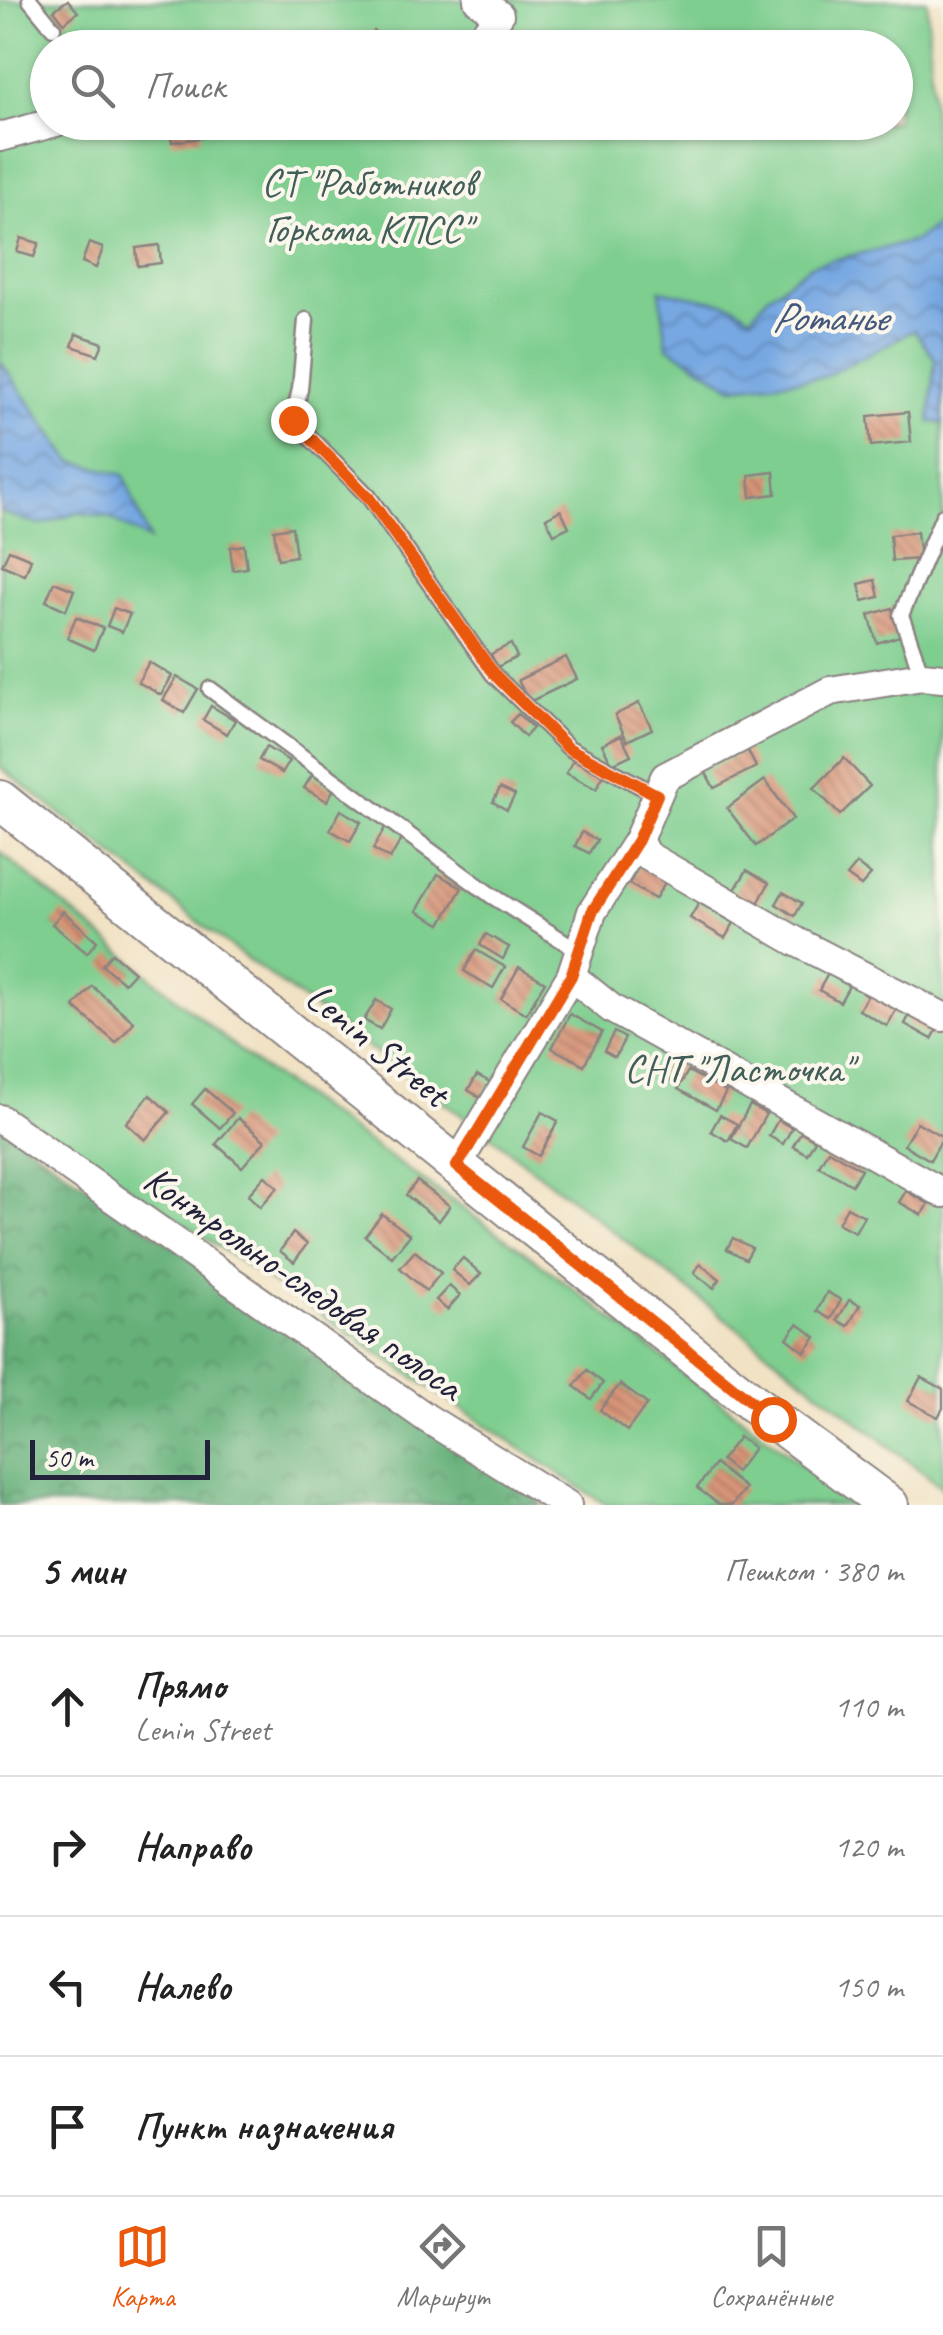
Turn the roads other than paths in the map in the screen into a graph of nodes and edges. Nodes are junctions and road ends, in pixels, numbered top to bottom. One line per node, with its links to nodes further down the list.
1 (30, 0): 3 (lane)
2 (478, 0): 4 (street)
3 (53, 28)
4 (488, 30)
5 (30, 128): 6 (street)
6 (0, 136)
7 (306, 320): 11 (lane)
8 (943, 516): 9 (lane)
9 (933, 677): 11 (street)
10 (210, 689): 14 (lane)
11 (657, 795): 13 (street)
12 (0, 800): 17 (street, Lenin Street)
13 (638, 840): 14 (street); 15 (street)
14 (575, 964): 17 (street); 18 (street)
15 (943, 1017)
16 (0, 1118): 19 (street, Контрольно-следовая полоса)
17 (457, 1166): 20 (street, Lenin Street)
18 (943, 1193)
19 (567, 1505)
20 (888, 1505)

